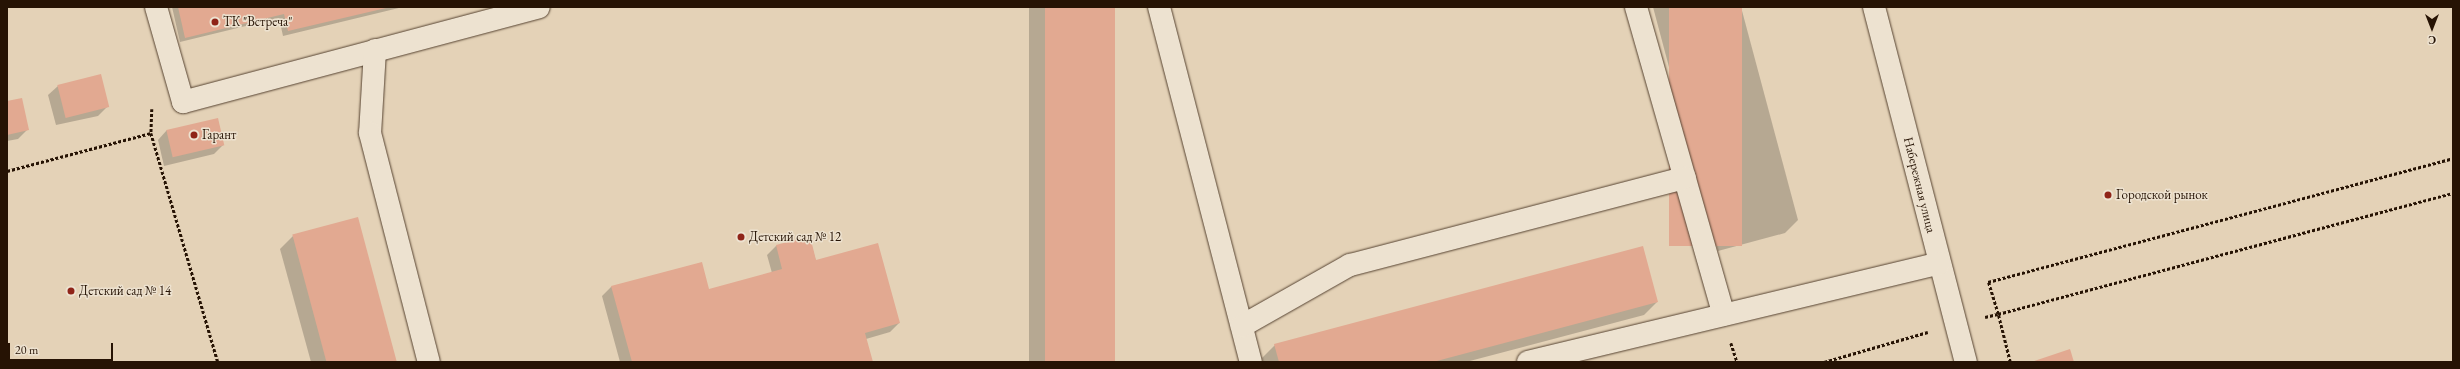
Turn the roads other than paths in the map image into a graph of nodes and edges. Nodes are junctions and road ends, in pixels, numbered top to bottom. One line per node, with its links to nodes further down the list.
1 (156, 7): 6 (street)
2 (539, 7): 6 (street)
3 (1159, 7): 10 (street)
4 (1636, 7): 7 (street)
5 (1874, 7): 8 (street, Набережная улица)
6 (375, 50): 11 (street)
7 (1685, 178): 9 (street); 10 (street)
8 (1939, 264): 9 (street); 14 (street, Набережная улица)
9 (1724, 315): 13 (street)
10 (1242, 326): 12 (street)
11 (429, 362)
12 (1251, 362)
13 (1528, 362)
14 (1966, 362)

